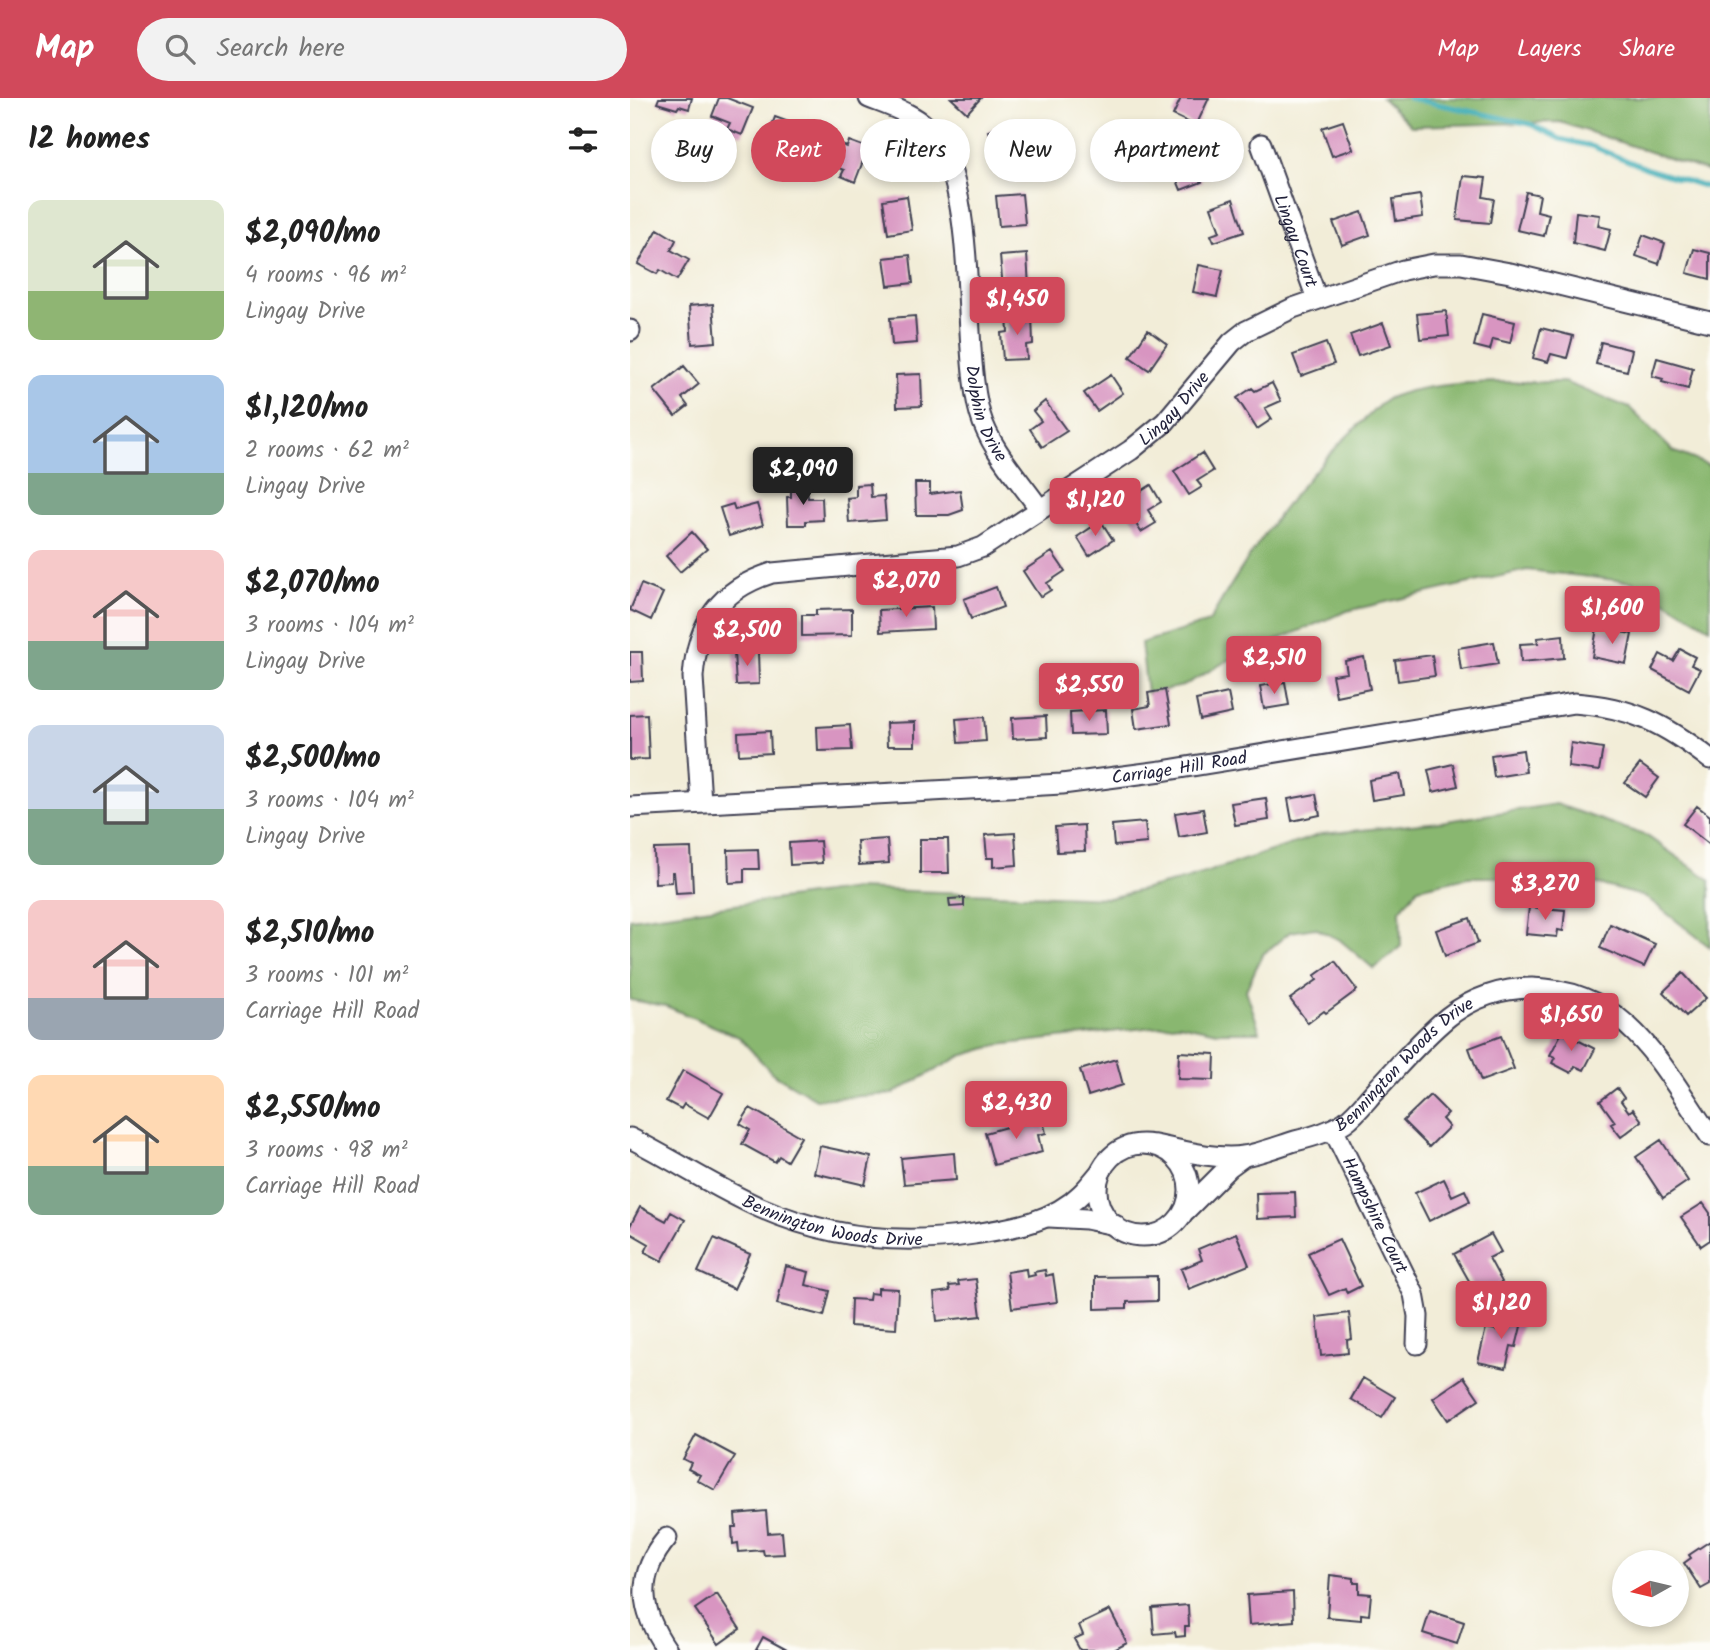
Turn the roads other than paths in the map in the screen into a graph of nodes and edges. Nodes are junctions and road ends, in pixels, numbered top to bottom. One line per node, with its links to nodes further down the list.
1 (869, 98): 5 (street, Dolphin Drive)
2 (1261, 144): 3 (street, Lingay Court)
3 (1317, 299): 4 (street, Lingay Drive); 5 (street, Lingay Drive)
4 (1710, 322)
5 (1039, 508): 7 (street, Lingay Drive)
6 (1710, 759): 7 (street, Carriage Hill Road)
7 (701, 802): 8 (street, Carriage Hill Road)
8 (630, 807)
9 (1333, 1129): 10 (street, Bennington Woods Drive); 13 (street, Bennington Woods Drive); 18 (street, Hampshire Court)
10 (1710, 1136)
11 (630, 1138): 16 (street, Bennington Woods Drive)
12 (1155, 1145): 13 (street, Bennington Woods Drive); 14 (street, Bennington Woods Drive); 15 (street)
13 (1244, 1156): 15 (street, Bennington Woods Drive)
14 (1102, 1170): 16 (street, Bennington Woods Drive); 17 (street)
15 (1182, 1213): 17 (street, Bennington Woods Drive)
16 (1049, 1217): 17 (street, Bennington Woods Drive)
17 (1115, 1226)
18 (1417, 1343)
19 (667, 1538): 20 (street)
20 (667, 1650)

